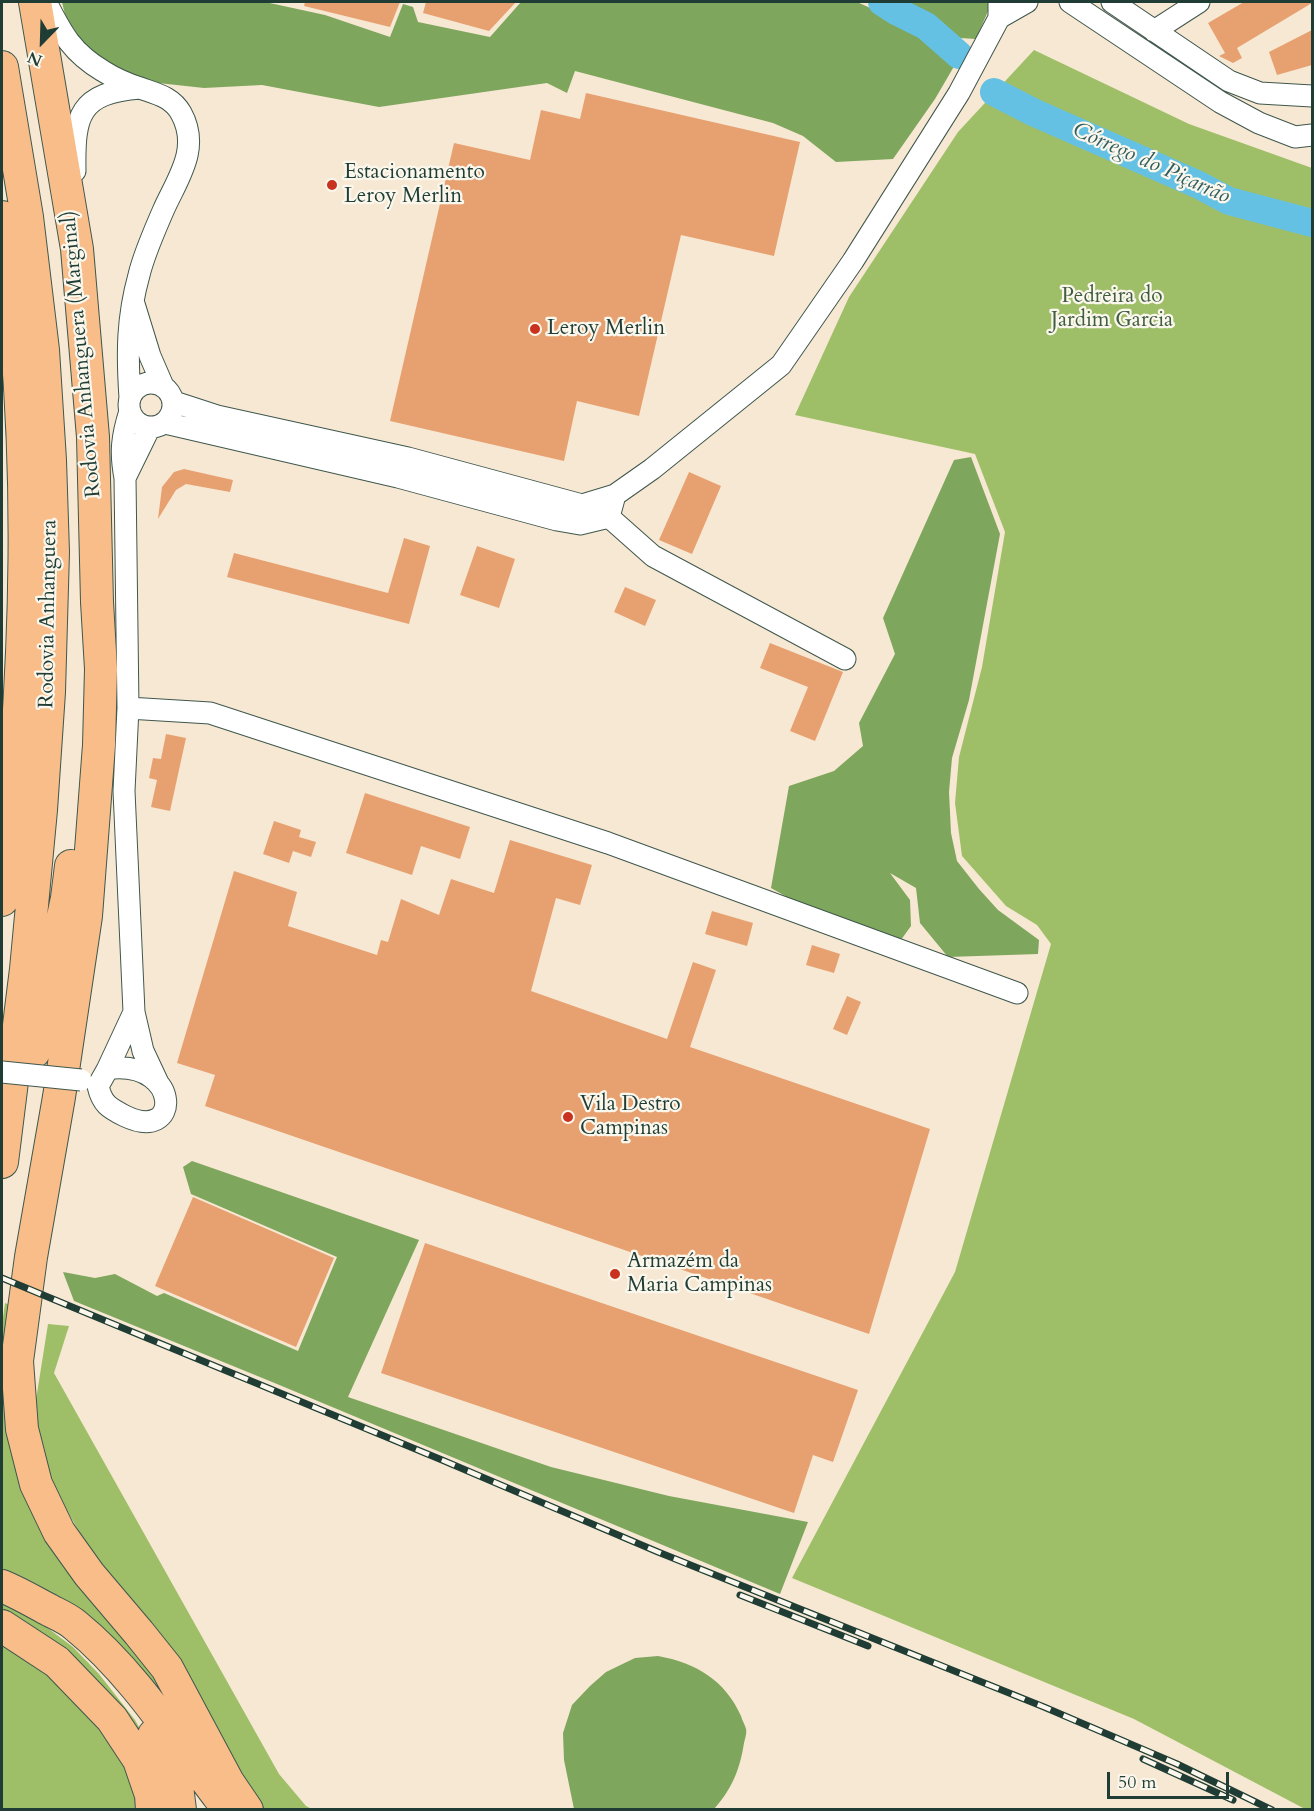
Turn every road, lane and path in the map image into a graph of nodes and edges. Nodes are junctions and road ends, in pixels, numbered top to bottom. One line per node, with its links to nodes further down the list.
1 (34, 2): 14 (highway, Rodovia Anhanguera (Marginal))
2 (46, 2): 10 (street)
3 (1027, 2): 7 (street)
4 (1070, 2): 12 (street)
5 (1112, 2): 8 (street)
6 (1199, 2): 8 (street)
7 (999, 10): 21 (street)
8 (1154, 31): 11 (street)
9 (2, 67): 32 (highway, Rodovia Anhanguera)
10 (140, 88): 14 (street); 15 (street)
11 (1312, 97)
12 (1307, 139)
13 (2, 217): 23 (highway, Rodovia Anhanguera)
14 (77, 249): 22 (highway, Rodovia Anhanguera (Marginal))
15 (134, 304): 16 (street); 18 (street)
16 (168, 394): 18 (street); 19 (street); 21 (street)
17 (2, 402): 23 (highway)
18 (130, 404): 19 (street); 20 (street)
19 (157, 425): 20 (street); 21 (street)
20 (125, 478): 25 (street)
21 (607, 504): 24 (street)
22 (97, 602): 33 (highway); 40 (highway)
23 (24, 620): 26 (highway, Rodovia Anhanguera)
24 (845, 659)
25 (128, 708): 27 (street); 28 (street)
26 (2, 900)
27 (1017, 993)
28 (134, 1012): 30 (street); 31 (street)
29 (2, 1072): 30 (street, bridge)
30 (95, 1079): 31 (street); 31 (street)
31 (158, 1083)
32 (2, 1162)
33 (2, 1186)
34 (2, 1586): 35 (highway)
35 (73, 1623): 38 (highway); 39 (highway)
36 (2, 1626): 37 (highway)
37 (152, 1809)
38 (180, 1809)
39 (229, 1809)
40 (247, 1809)

